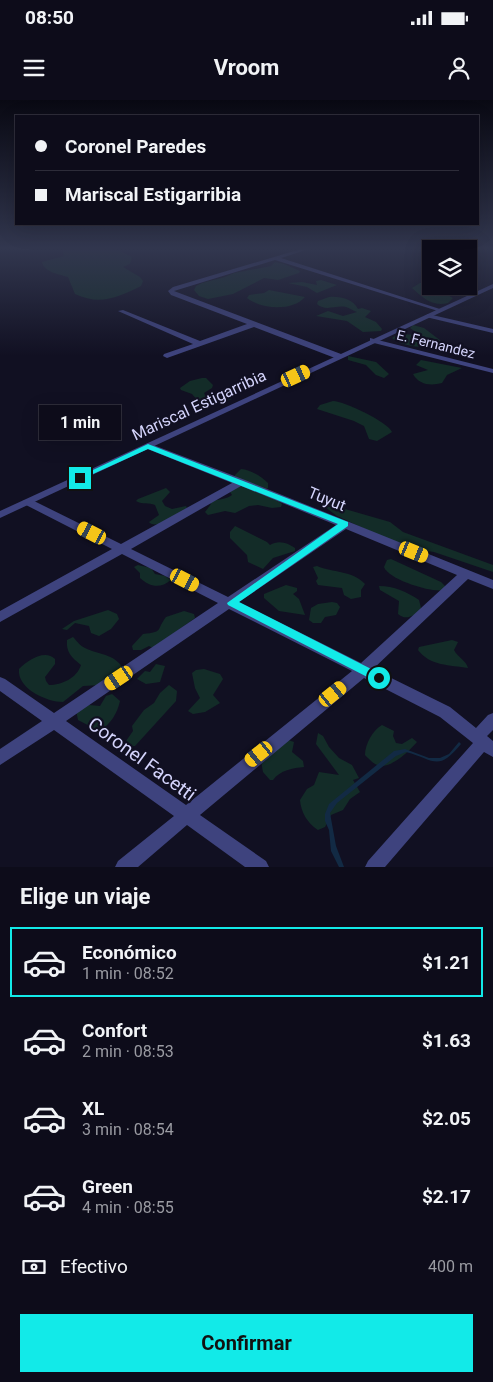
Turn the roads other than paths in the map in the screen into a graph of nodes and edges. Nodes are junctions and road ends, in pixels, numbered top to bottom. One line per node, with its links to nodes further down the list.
1 (186, 285): 9 (street)
2 (360, 285): 6 (street)
3 (493, 286): 4 (street, Mariscal Estigarribia)
4 (482, 290): 5 (street); 6 (street, Mariscal Estigarribia)
5 (493, 293)
6 (440, 310): 8 (street, Mariscal Estigarribia)
7 (121, 311): 12 (street)
8 (428, 316): 10 (street); 11 (street, Mariscal Estigarribia)
9 (255, 324): 12 (street); 14 (street)
10 (493, 331)
11 (373, 340): 14 (street, Mariscal Estigarribia); 15 (street, E. Fernandez)
12 (200, 344): 13 (street)
13 (167, 356)
14 (338, 356): 16 (street, Mariscal Estigarribia)
15 (493, 371)
16 (148, 446): 17 (street, Tuyut); 18 (street, Mariscal Estigarribia)
17 (241, 482): 20 (street, Tuyut); 21 (street)
18 (28, 502): 19 (street, Mariscal Estigarribia); 21 (street)
19 (0, 515)
20 (345, 524): 22 (street, Tuyut); 24 (street)
21 (123, 549): 24 (street); 25 (street)
22 (466, 574): 23 (street, Tuyut); 26 (street)
23 (493, 585)
24 (232, 603): 26 (street); 29 (street)
25 (0, 617)
26 (363, 670): 30 (street); 32 (street)
27 (0, 683): 29 (street, Coronel Facetti)
28 (493, 720): 30 (street)
29 (55, 721): 31 (street); 32 (street, Coronel Facetti)
30 (485, 743): 35 (street)
31 (0, 758)
32 (185, 814): 33 (street); 34 (street, Coronel Facetti)
33 (124, 867)
34 (260, 867)
35 (374, 867)

